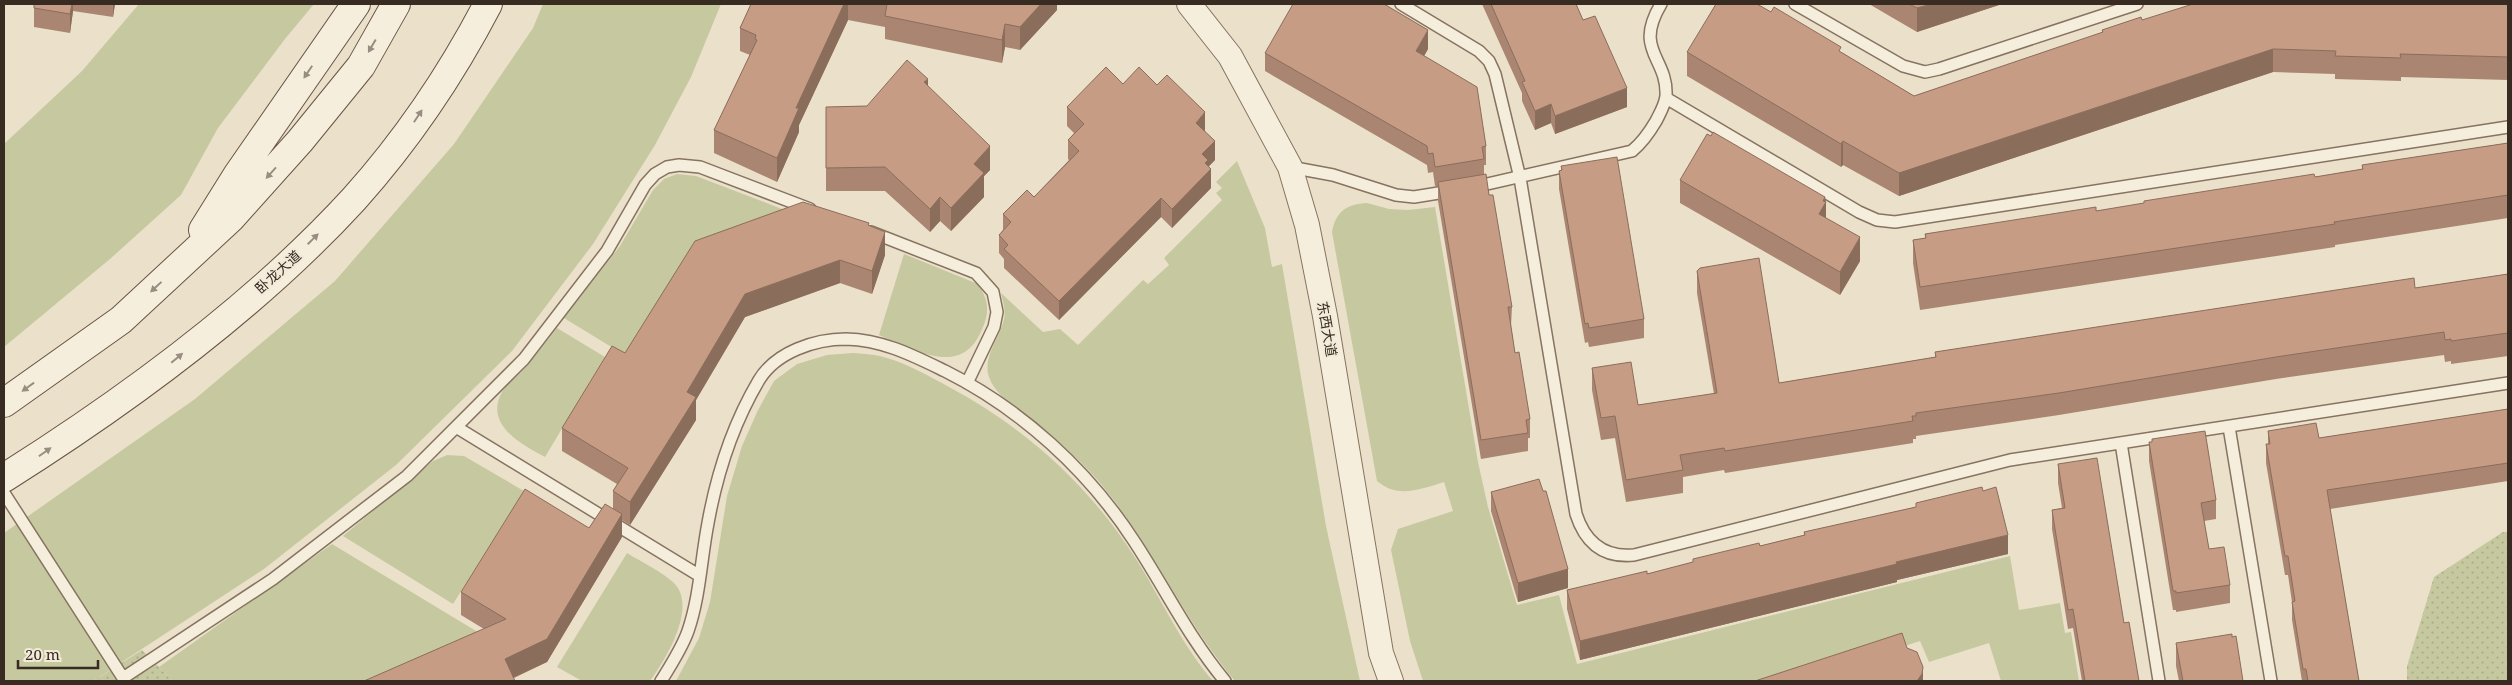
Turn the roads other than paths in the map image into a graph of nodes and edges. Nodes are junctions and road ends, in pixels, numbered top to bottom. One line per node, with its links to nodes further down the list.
1 (356, 4): 15 (main road, one-way to 15)
2 (396, 4): 15 (main road, one-way to 15)
3 (488, 4): 22 (main road, 卧龙大道, one-way to 3)
4 (1189, 4): 11 (street, 东西大道)
5 (1401, 4): 12 (lane)
6 (1661, 4): 9 (lane)
7 (1795, 4): 8 (lane)
8 (2137, 4)
9 (1666, 98): 10 (lane); 12 (lane)
10 (2508, 127)
11 (1290, 167): 12 (lane); 28 (street, 东西大道)
12 (1520, 178): 21 (lane)
13 (818, 212): 19 (lane)
14 (864, 230): 16 (lane)
15 (182, 263): 18 (main road, one-way to 18)
16 (967, 383): 24 (lane); 27 (lane)
17 (2508, 384): 20 (lane)
18 (4, 403)
19 (456, 427): 24 (lane); 25 (lane)
20 (2229, 427): 21 (lane); 30 (lane)
21 (2121, 443): 29 (lane)
22 (4, 478)
23 (4, 493): 25 (lane)
24 (700, 576): 26 (lane)
25 (124, 680)
26 (661, 681)
27 (1225, 681)
28 (1390, 681)
29 (2159, 681)
30 (2271, 681)

